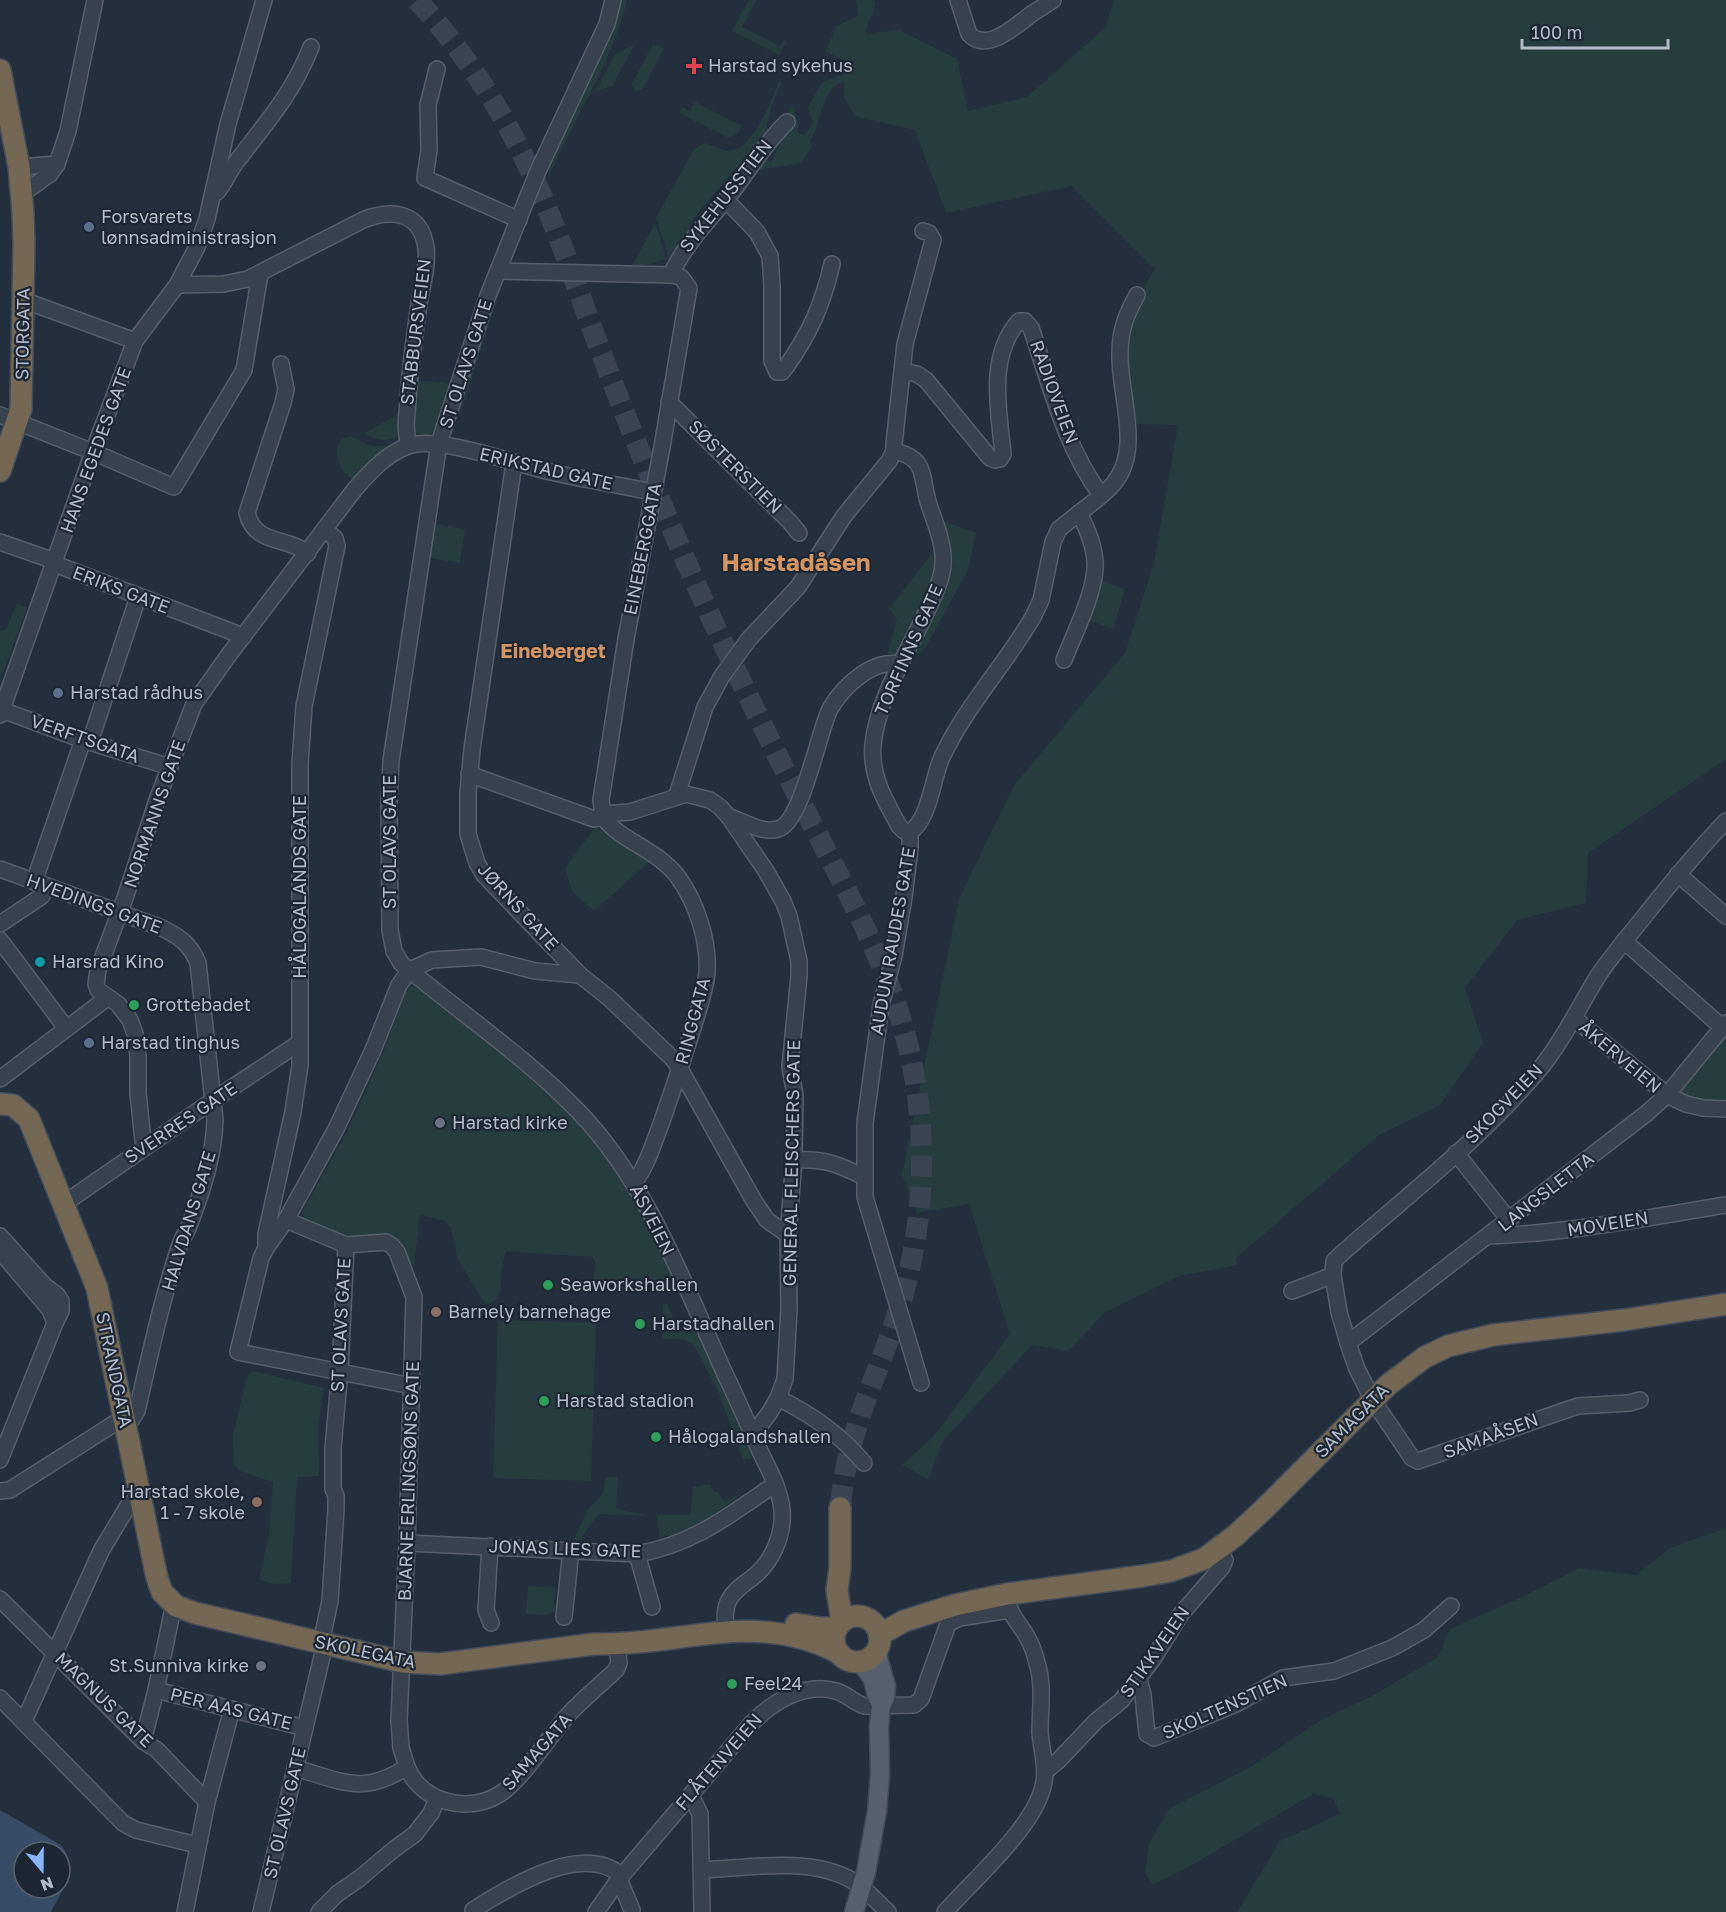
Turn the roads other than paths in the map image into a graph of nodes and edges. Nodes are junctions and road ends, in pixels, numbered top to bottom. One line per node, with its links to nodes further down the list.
1 (95, 0): 10 (street)
2 (264, 0): 13 (street, HANS EGEDES GATE)
3 (614, 0): 15 (street, ST OLAVS GATE)
4 (958, 0): 5 (street)
5 (1053, 0)
6 (311, 47): 13 (street, HANS EGEDES GATE)
7 (437, 69): 15 (street)
8 (0, 70): 11 (highway, STORGATA)
9 (787, 122): 14 (street, SYKEHUSSTIEN)
10 (57, 164): 11 (street); 12 (street)
11 (19, 167): 12 (highway, STORGATA)
12 (22, 194): 23 (highway, STORGATA)
13 (213, 196): 21 (street, HANS EGEDES GATE)
14 (726, 200): 17 (street); 20 (street, SYKEHUSSTIEN)
15 (519, 220): 18 (street, ST OLAVS GATE)
16 (923, 231): 26 (street)
17 (831, 264)
18 (499, 271): 20 (street); 29 (street, ST OLAVS GATE)
19 (260, 274): 21 (street); 30 (street, STABBURSVEIEN); 32 (street)
20 (671, 275): 27 (street, EINEBERGGATA)
21 (177, 285): 24 (street, HANS EGEDES GATE)
22 (1137, 295): 36 (street)
23 (23, 300): 24 (street); 28 (highway, STORGATA)
24 (135, 341): 32 (street, HANS EGEDES GATE)
25 (281, 364): 41 (street)
26 (902, 371): 31 (street); 36 (street, RADIOVEIEN)
27 (669, 402): 35 (street, EINEBERGGATA); 39 (street, SØSTERSTIEN)
28 (9, 419): 32 (street); 34 (highway, STORGATA)
29 (439, 443): 30 (street, ERIKSTAD GATE); 33 (street, ERIKSTAD GATE); 65 (street, ST OLAVS GATE)
30 (409, 445): 38 (street, NORMANNS GATE)
31 (894, 451): 46 (street, TORFINNS GATE); 51 (street)
32 (93, 452): 42 (street, HANS EGEDES GATE)
33 (514, 463): 35 (street, ERIKSTAD GATE); 50 (street, JØRNS GATE)
34 (0, 471)
35 (653, 492): 52 (street, EINEBERGGATA)
36 (1101, 495): 37 (street)
37 (1079, 513): 45 (street); 55 (street, AUDUN RAUDES GATE)
38 (325, 530): 41 (street, NORMANNS GATE); 71 (street, HÅLOGALANDS GATE)
39 (799, 533)
40 (0, 542): 42 (street, ERIKS GATE)
41 (308, 553): 44 (street, NORMANNS GATE)
42 (55, 564): 43 (street, ERIKS GATE); 47 (street, HANS EGEDES GATE)
43 (138, 597): 44 (street, ERIKS GATE); 48 (street)
44 (243, 638): 49 (street, NORMANNS GATE)
45 (1064, 660)
46 (900, 664): 53 (street); 55 (street, TORFINNS GATE)
47 (1, 712): 48 (street, VERFTSGATA)
48 (87, 741): 49 (street, VERFTSGATA); 58 (street)
49 (170, 767): 59 (street, NORMANNS GATE)
50 (469, 774): 52 (street, RINGGATA); 66 (street, JØRNS GATE)
51 (677, 795): 52 (street, GENERAL FLEISCHERS GATE); 53 (street, GENERAL FLEISCHERS GATE)
52 (602, 815): 72 (street, RINGGATA)
53 (729, 817): 80 (street, GENERAL FLEISCHERS GATE)
54 (1726, 821): 57 (street, SKOGVEIEN)
55 (910, 832): 81 (street, AUDUN RAUDES GATE)
56 (0, 869): 58 (street, HVEDINGS GATE)
57 (1678, 874): 60 (street); 63 (street, SKOGVEIEN)
58 (40, 884): 59 (street, HVEDINGS GATE); 61 (street)
59 (120, 912): 64 (street, HVEDINGS GATE); 67 (street, NORMANNS GATE)
60 (1726, 916)
61 (0, 924)
62 (0, 940): 70 (street)
63 (1624, 941): 68 (street, SKOGVEIEN); 69 (street)
64 (186, 943): 75 (street, HALVDANS GATE)
65 (410, 970): 66 (street); 82 (street, ÅSVEIEN); 85 (street)
66 (580, 975): 72 (street, JØRNS GATE)
67 (107, 998): 70 (street); 78 (street)
68 (1574, 1018): 74 (street, ÅKERVEIEN); 79 (street, SKOGVEIEN)
69 (1724, 1025): 74 (street, LANGSLETTA)
70 (66, 1028): 73 (street)
71 (299, 1043): 75 (street, SVERRES GATE); 91 (street, HÅLOGALANDS GATE)
72 (680, 1069): 82 (street, RINGGATA); 87 (street, JØRNS GATE)
73 (0, 1079)
74 (1666, 1095): 77 (street, ÅKERVEIEN); 86 (street, LANGSLETTA)
75 (212, 1101): 78 (street, SVERRES GATE); 104 (street, HALVDANS GATE)
76 (2, 1103): 83 (highway, STRANDGATA)
77 (1726, 1109)
78 (147, 1146): 83 (street, SVERRES GATE)
79 (1456, 1153): 86 (street); 93 (street, SKOGVEIEN)
80 (794, 1160): 81 (street); 87 (street, GENERAL FLEISCHERS GATE)
81 (864, 1177): 99 (street, AUDUN RAUDES GATE)
82 (634, 1183): 105 (street, ÅSVEIEN)
83 (63, 1202): 104 (highway, STRANDGATA)
84 (1726, 1205): 89 (street, MOVEIEN)
85 (286, 1220): 90 (street, ST OLAVS GATE); 91 (street, HÅLOGALANDS GATE)
86 (1509, 1220): 89 (street, LANGSLETTA)
87 (788, 1235): 101 (street, GENERAL FLEISCHERS GATE)
88 (0, 1236): 96 (street)
89 (1489, 1236): 97 (street, LANGSLETTA)
90 (346, 1245): 98 (street, ST OLAVS GATE); 100 (street, BJARNE ERLINGSØNS GATE)
91 (266, 1248): 98 (street, HÅLOGALANDS GATE)
92 (0, 1251): 96 (street)
93 (1334, 1275): 94 (street); 97 (street)
94 (1292, 1292)
95 (1726, 1304): 102 (highway, SAMAGATA)
96 (56, 1323): 106 (street)
97 (1348, 1343): 102 (street)
98 (340, 1370): 100 (street); 126 (street, ST OLAVS GATE)
99 (921, 1383)
100 (412, 1386): 112 (street, BJARNE ERLINGSØNS GATE)
101 (778, 1398): 105 (street, GENERAL FLEISCHERS GATE); 107 (street)
102 (1372, 1400): 103 (street, SAMAÅSEN); 114 (highway, SAMAGATA)
103 (1640, 1400)
104 (124, 1420): 109 (street); 110 (highway, STRANDGATA)
105 (752, 1432): 108 (street, ÅSVEIEN)
106 (0, 1460)
107 (864, 1463)
108 (775, 1484): 116 (street, JONAS LIES GATE); 124 (street, ÅSVEIEN)
109 (0, 1491)
110 (141, 1499): 119 (highway, STRANDGATA); 129 (street)
111 (840, 1508): 125 (highway)
112 (407, 1543): 113 (street, JONAS LIES GATE); 130 (street, BJARNE ERLINGSØNS GATE)
113 (490, 1546): 115 (street, JONAS LIES GATE); 123 (street)
114 (1220, 1549): 118 (highway, SAMAGATA); 131 (street, STIKKVEIEN)
115 (571, 1550): 116 (street, JONAS LIES GATE); 122 (street)
116 (637, 1554): 121 (street)
117 (0, 1599): 129 (street, MAGNUS GATE)
118 (1008, 1602): 125 (highway, SAMAGATA); 134 (street, FLÅTENVEIEN); 141 (street)
119 (176, 1606): 126 (highway, SKOLEGATA); 132 (street)
120 (1451, 1606): 131 (street, SKOLTENSTIEN)
121 (652, 1607)
122 (564, 1617)
123 (491, 1623)
124 (726, 1625): 125 (highway); 125 (highway); 127 (highway); 128 (highway)
125 (860, 1633): 134 (main road)
126 (323, 1644): 130 (highway, SKOLEGATA); 137 (street, ST OLAVS GATE)
127 (594, 1644): 128 (highway); 130 (highway, SKOLEGATA)
128 (617, 1645): 143 (street, SAMAGATA)
129 (55, 1653): 136 (street); 138 (street, MAGNUS GATE)
130 (403, 1662): 139 (street, BJARNE ERLINGSØNS GATE)
131 (1138, 1679): 141 (street, STIKKVEIEN)
132 (156, 1690): 135 (street, PER AAS GATE); 138 (street)
133 (0, 1698): 136 (street)
134 (881, 1706): 142 (street, FLÅTENVEIEN); 148 (main road)
135 (232, 1709): 137 (street, PER AAS GATE); 144 (street)
136 (24, 1721): 145 (street)
137 (305, 1728): 140 (street, ST OLAVS GATE)
138 (143, 1741): 144 (street, MAGNUS GATE)
139 (407, 1767): 140 (street); 143 (street, SAMAGATA)
140 (295, 1768): 152 (street, ST OLAVS GATE)
141 (1045, 1772): 158 (street)
142 (691, 1795): 146 (street); 147 (street, FLÅTENVEIEN)
143 (438, 1799): 153 (street)
144 (207, 1802): 145 (street)
145 (197, 1845): 151 (street)
146 (702, 1870): 148 (street); 155 (street)
147 (621, 1877): 149 (street); 150 (street); 154 (street, FLÅTENVEIEN)
148 (862, 1888): 156 (main road); 157 (street)
149 (473, 1910)
150 (632, 1910)
151 (185, 1912)
152 (261, 1912)
153 (319, 1912)
154 (596, 1912)
155 (702, 1912)
156 (854, 1912)
157 (888, 1912)
158 (945, 1912)

